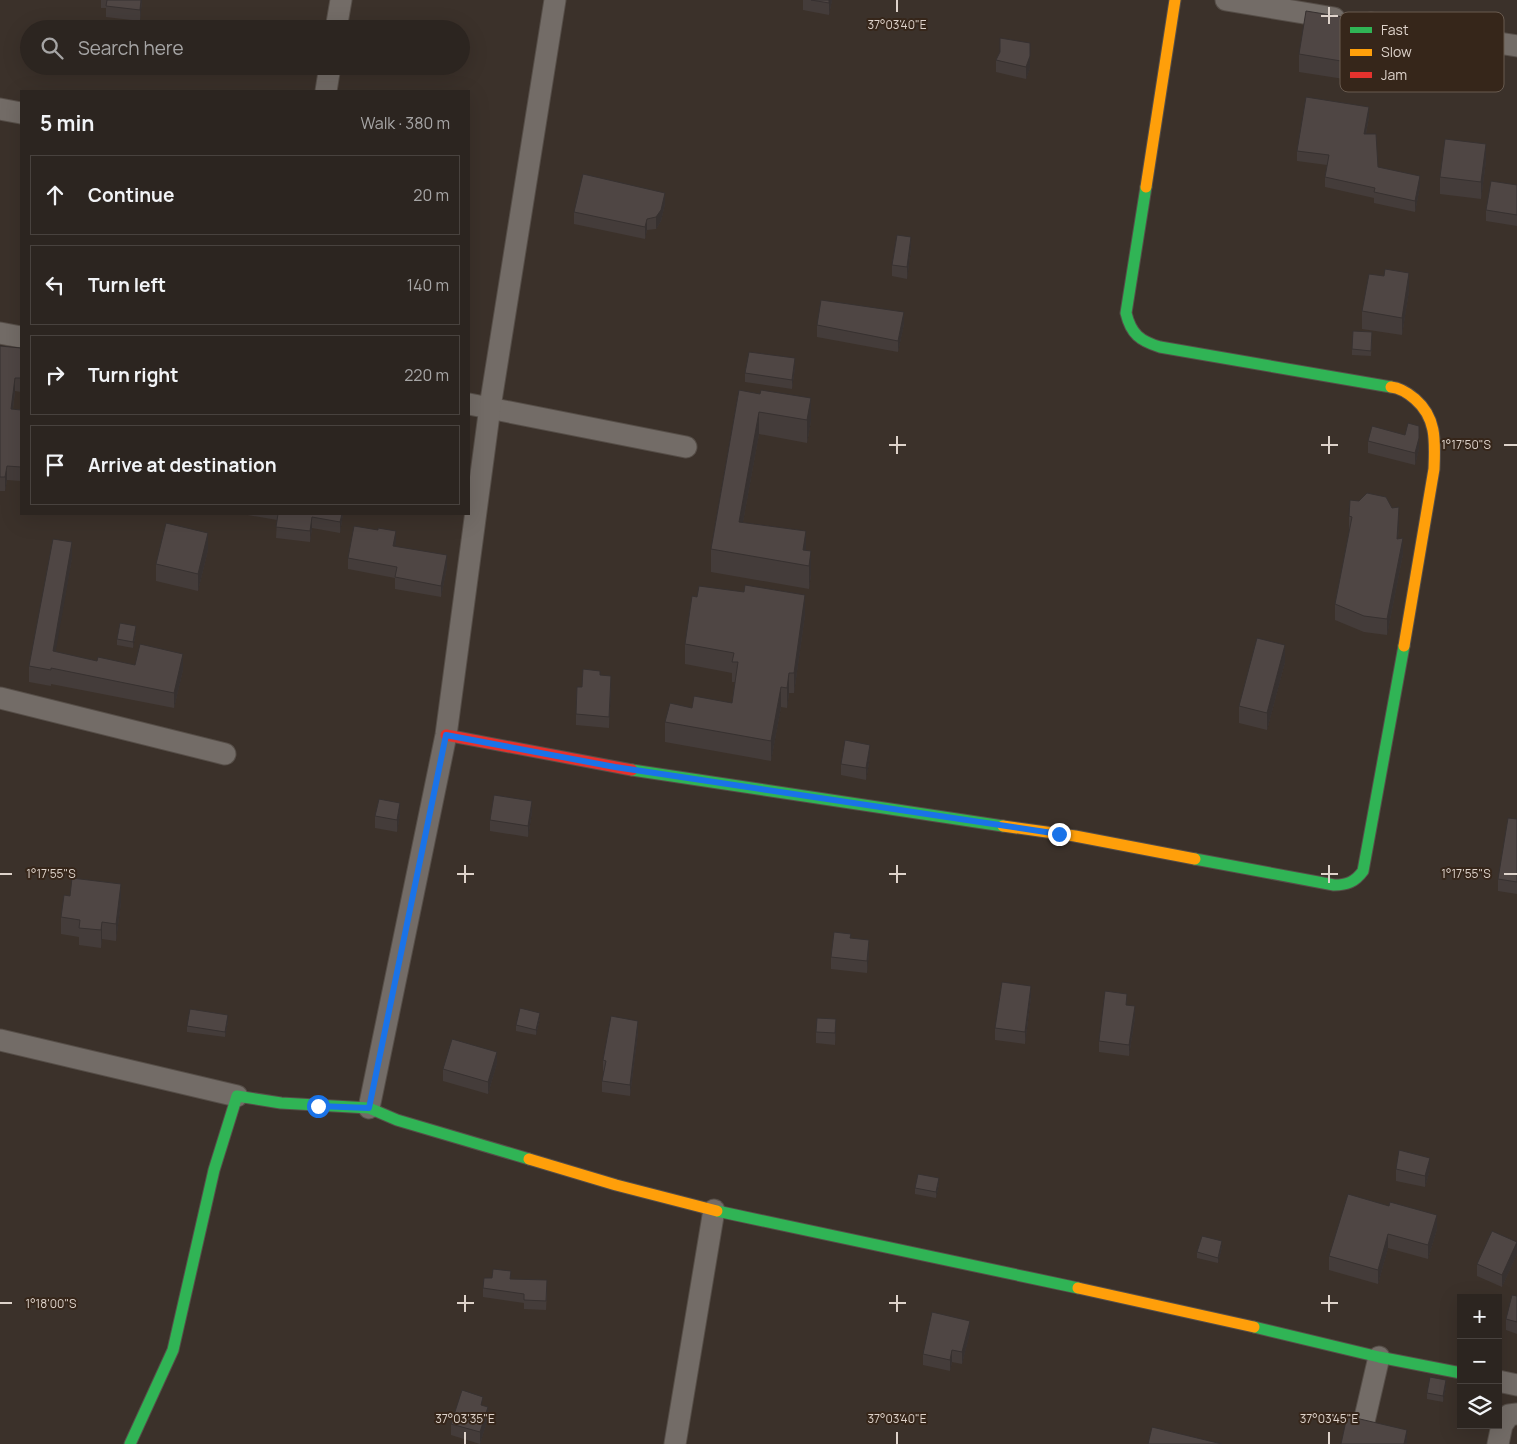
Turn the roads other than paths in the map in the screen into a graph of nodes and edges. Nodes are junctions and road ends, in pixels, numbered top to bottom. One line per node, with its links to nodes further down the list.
1 (341, 0): 6 (street)
2 (555, 0): 15 (street)
3 (1175, 0): 20 (street)
4 (1226, 0): 5 (street)
5 (1340, 18)
6 (338, 20)
7 (1504, 44): 8 (street)
8 (1517, 46)
9 (329, 75): 10 (street)
10 (326, 90)
11 (0, 109): 12 (street)
12 (20, 113)
13 (0, 333): 14 (street)
14 (20, 337)
15 (479, 405): 16 (street); 17 (street)
16 (686, 447)
17 (470, 495)
18 (468, 515): 20 (street)
19 (0, 698): 21 (street)
20 (446, 735): 24 (street)
21 (225, 754)
22 (0, 1040): 23 (street)
23 (237, 1096): 24 (street); 32 (street)
24 (369, 1108): 25 (street)
25 (714, 1210): 26 (street); 33 (street)
26 (1379, 1357): 27 (street); 31 (street)
27 (1457, 1372)
28 (1502, 1382): 29 (street)
29 (1517, 1385)
30 (1517, 1414): 34 (street)
31 (1363, 1426)
32 (130, 1444)
33 (675, 1444)
34 (1498, 1444)

